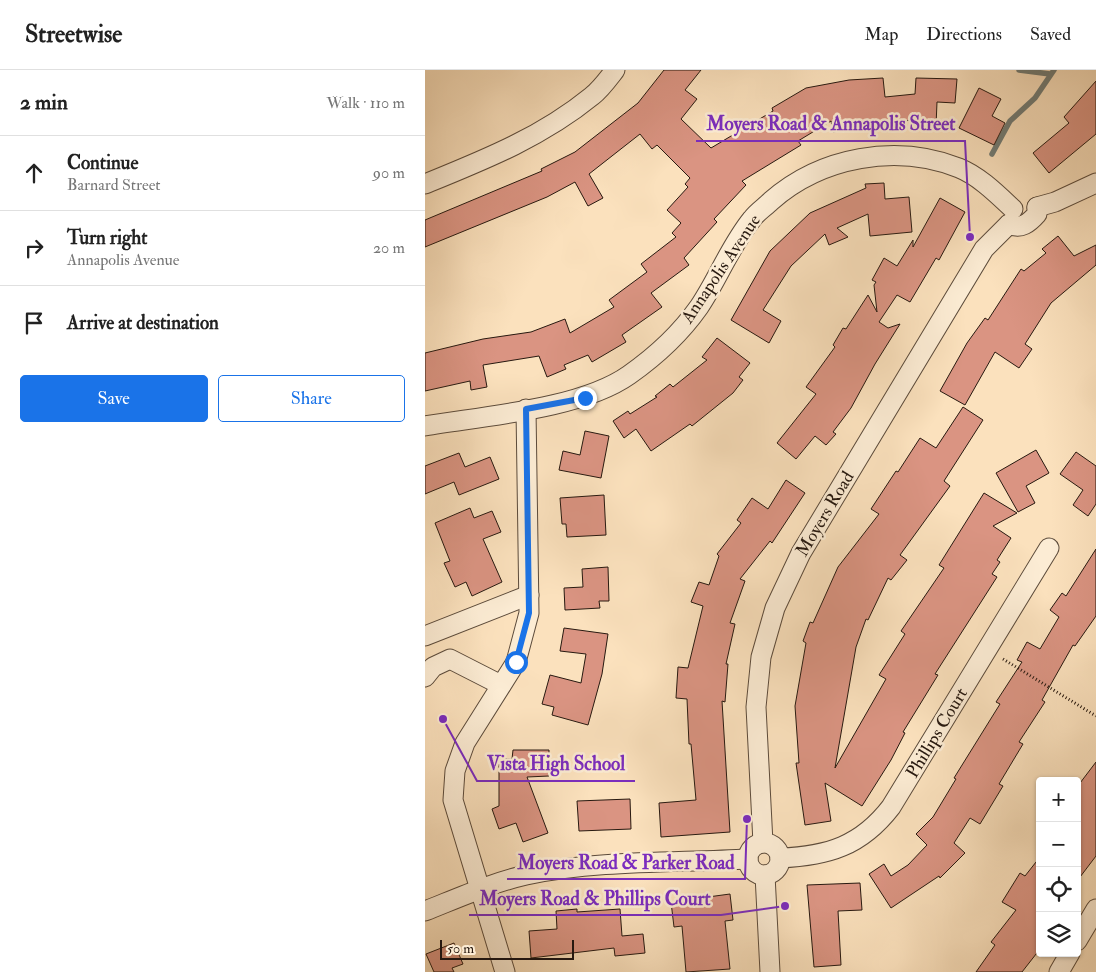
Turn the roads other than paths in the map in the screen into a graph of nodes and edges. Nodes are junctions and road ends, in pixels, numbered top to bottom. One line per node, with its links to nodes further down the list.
1 (615, 70): 3 (street)
2 (1096, 183): 4 (street)
3 (425, 184)
4 (1011, 217): 5 (street, Annapolis Avenue); 12 (street, Moyers Road)
5 (526, 409): 6 (street, Annapolis Avenue); 8 (street)
6 (425, 426)
7 (1049, 548): 13 (street, Phillips Court)
8 (529, 595): 9 (street); 11 (street)
9 (425, 636)
10 (428, 667): 11 (street)
11 (501, 685): 16 (street)
12 (763, 843): 13 (street); 14 (street)
13 (780, 858): 15 (street)
14 (748, 859): 15 (street); 16 (street)
15 (765, 874): 22 (street)
16 (479, 890): 18 (street); 21 (street)
17 (1096, 909): 19 (street)
18 (425, 911)
19 (1081, 934)
20 (1068, 957): 23 (street)
21 (505, 972)
22 (770, 972)
23 (1059, 972)

